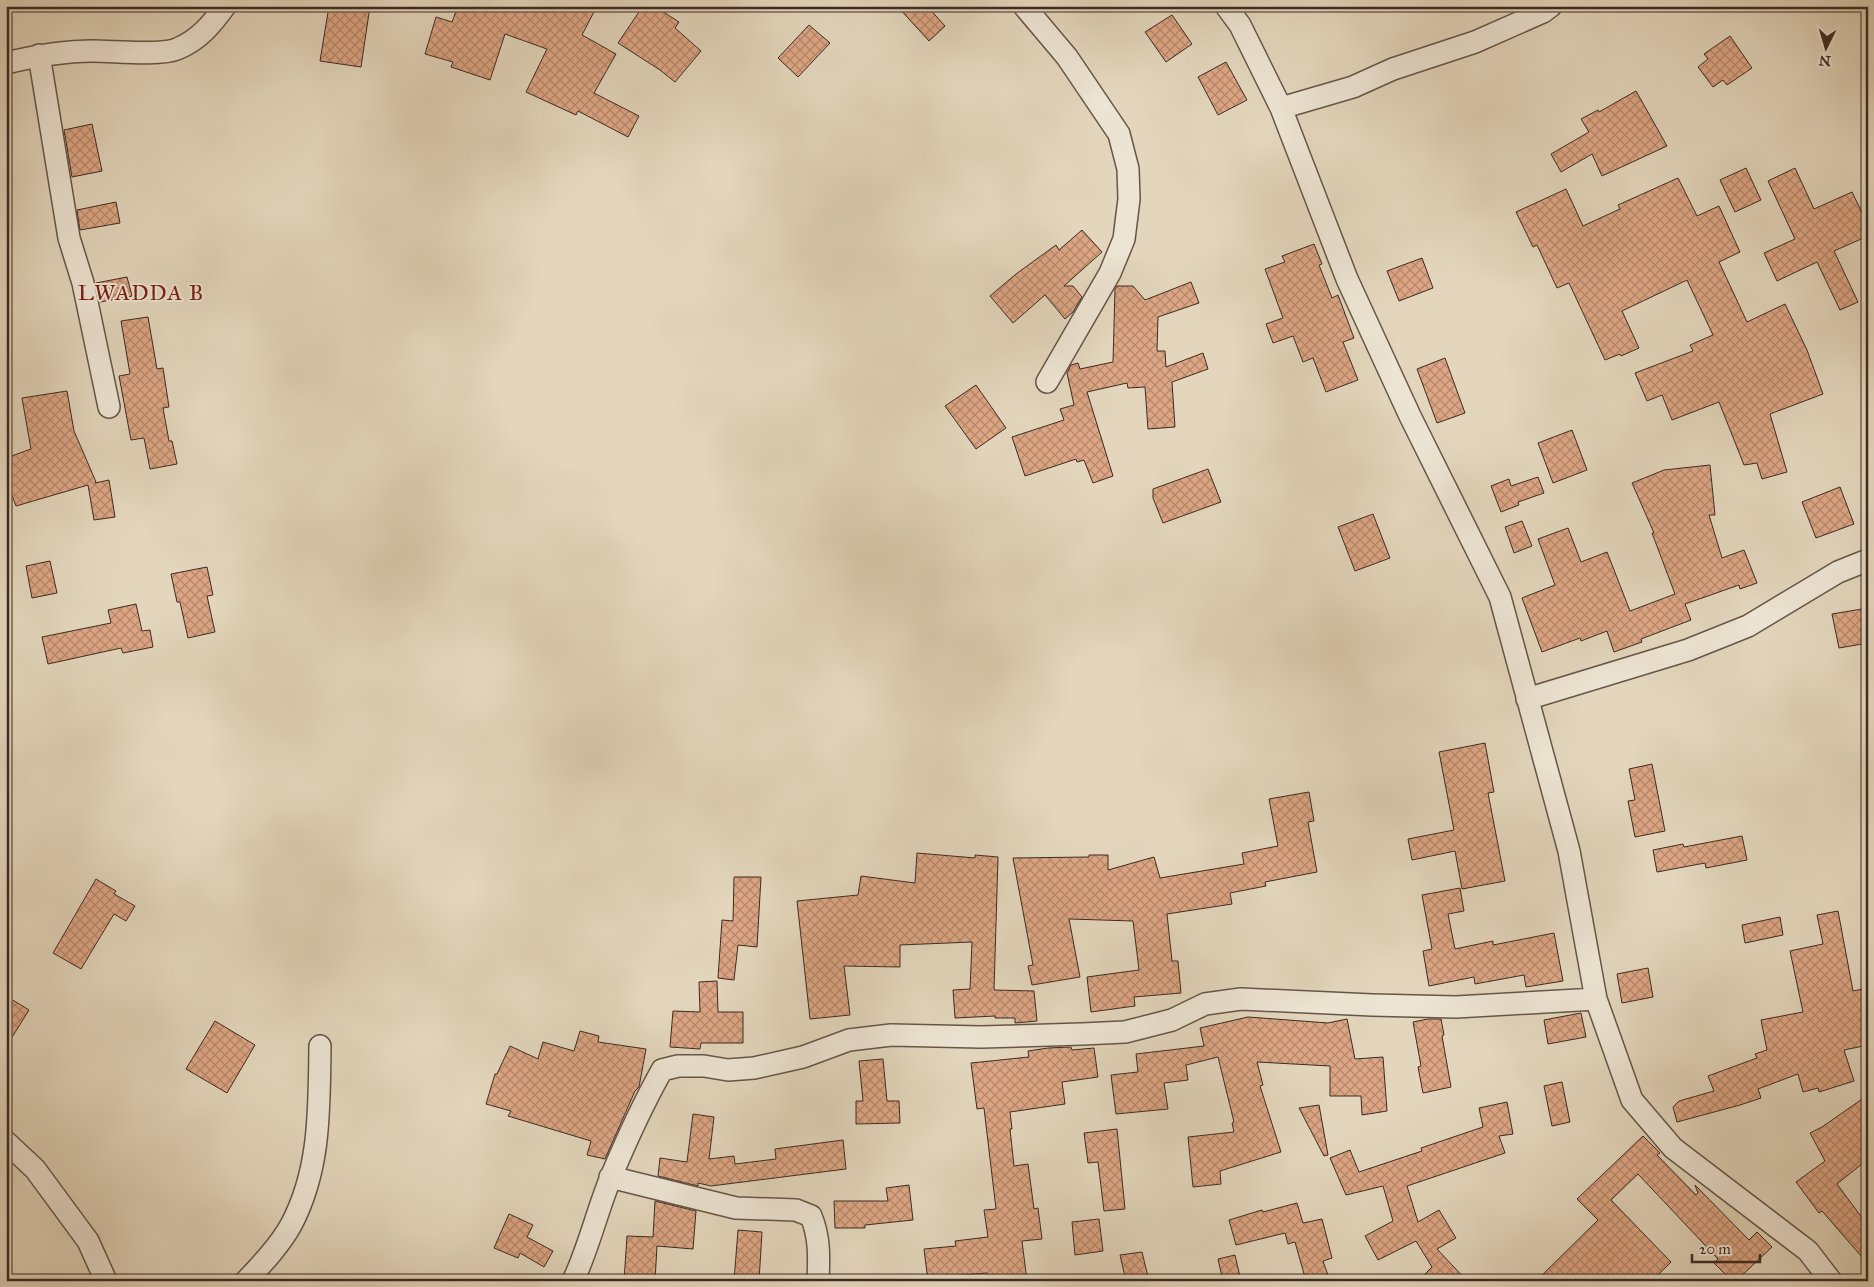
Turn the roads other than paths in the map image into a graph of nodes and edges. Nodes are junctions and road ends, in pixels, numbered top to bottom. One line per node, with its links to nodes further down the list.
1 (225, 6): 5 (street)
2 (1024, 6): 8 (street)
3 (1226, 6): 7 (street)
4 (1551, 6): 7 (street)
5 (39, 55): 6 (street); 9 (street)
6 (6, 63)
7 (1281, 108): 11 (street)
8 (1047, 382)
9 (109, 407)
10 (1868, 560): 11 (street)
11 (1527, 699): 12 (street)
12 (1596, 999): 15 (street); 20 (street)
13 (320, 1046): 17 (street)
14 (6, 1142): 16 (street)
15 (610, 1177): 18 (street); 19 (street)
16 (106, 1281)
17 (246, 1281)
18 (573, 1281)
19 (818, 1281)
20 (1831, 1281)

